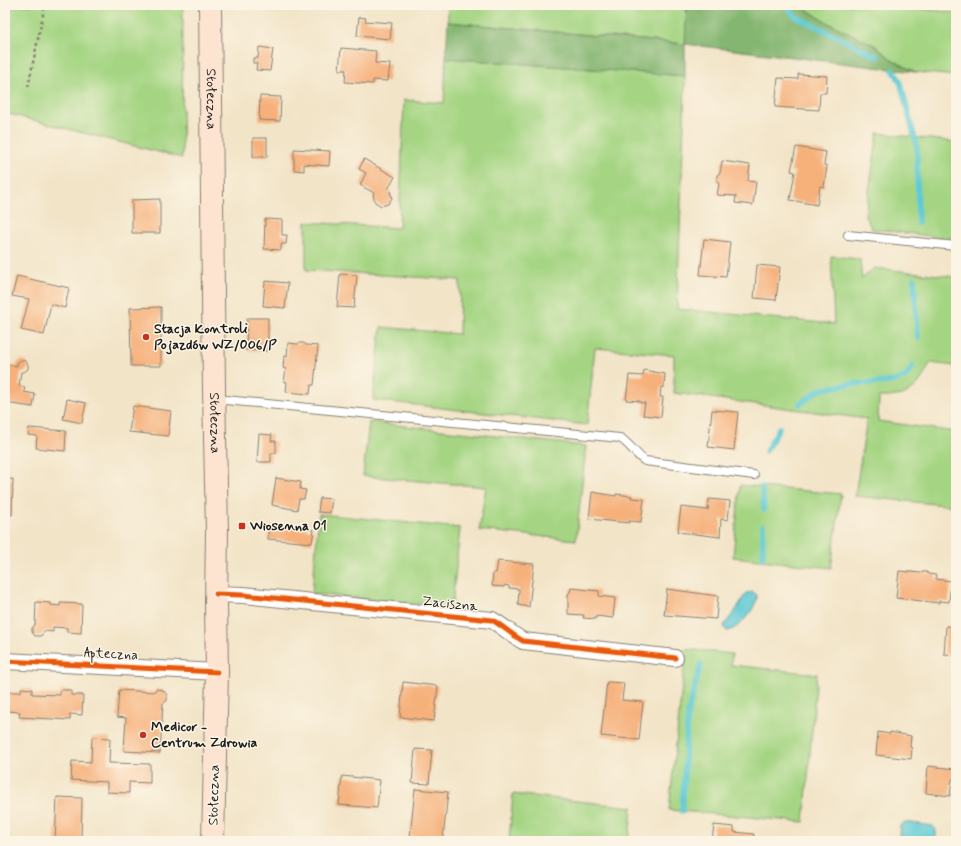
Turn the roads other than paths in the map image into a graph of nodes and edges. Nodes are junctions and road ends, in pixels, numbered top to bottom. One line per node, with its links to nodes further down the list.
1 (210, 5): 4 (main road, Stołeczna)
2 (848, 235): 3 (lane)
3 (956, 246)
4 (214, 399): 5 (lane); 6 (main road, Stołeczna)
5 (754, 475)
6 (216, 594): 7 (street, Zaciszna); 9 (main road, Stołeczna)
7 (675, 658)
8 (5, 661): 9 (street, Apteczna)
9 (217, 672): 10 (main road, Stołeczna)
10 (213, 841)

